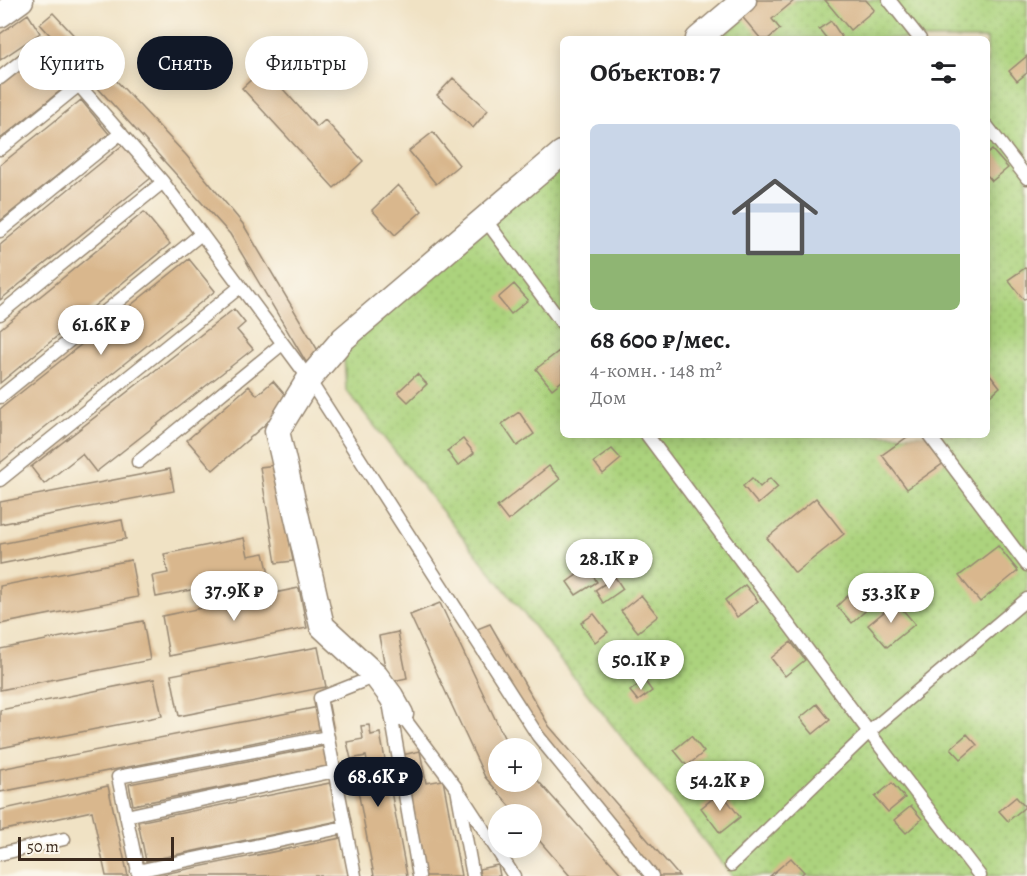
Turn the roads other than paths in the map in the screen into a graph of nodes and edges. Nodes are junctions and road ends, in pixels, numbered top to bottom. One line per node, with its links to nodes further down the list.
1 (21, 0): 4 (street)
2 (744, 0): 5 (street)
3 (889, 0): 6 (lane)
4 (0, 15)
5 (702, 36)
6 (918, 36)
7 (18, 64): 8 (lane)
8 (0, 78)
9 (73, 90): 13 (lane)
10 (83, 90): 12 (lane)
11 (990, 130): 15 (lane)
12 (121, 133): 16 (lane); 18 (lane)
13 (0, 149)
14 (560, 155): 17 (street)
15 (1027, 178)
16 (163, 182): 19 (lane); 21 (lane)
17 (484, 218): 22 (lane); 24 (street)
18 (0, 231)
19 (201, 234): 20 (lane); 25 (lane)
20 (240, 287): 23 (lane); 29 (lane)
21 (0, 314)
22 (560, 320)
23 (282, 344): 24 (lane); 28 (lane)
24 (309, 379): 32 (street); 48 (lane)
25 (0, 397)
26 (649, 438): 34 (lane)
27 (931, 438): 30 (lane)
28 (138, 462)
29 (0, 480)
30 (1027, 565)
31 (1027, 598): 34 (lane)
32 (382, 684): 33 (street); 35 (lane); 45 (lane)
33 (401, 714): 37 (lane)
34 (869, 732): 42 (lane); 49 (lane)
35 (328, 737): 36 (lane); 38 (lane)
36 (334, 771): 38 (lane); 39 (lane)
37 (457, 789): 46 (lane); 47 (lane)
38 (126, 816): 43 (lane)
39 (345, 827): 43 (lane); 44 (lane)
40 (64, 839): 41 (lane)
41 (0, 854)
42 (731, 865)
43 (138, 873)
44 (355, 876)
45 (419, 876)
46 (474, 876)
47 (514, 876)
48 (652, 876)
49 (980, 876)

